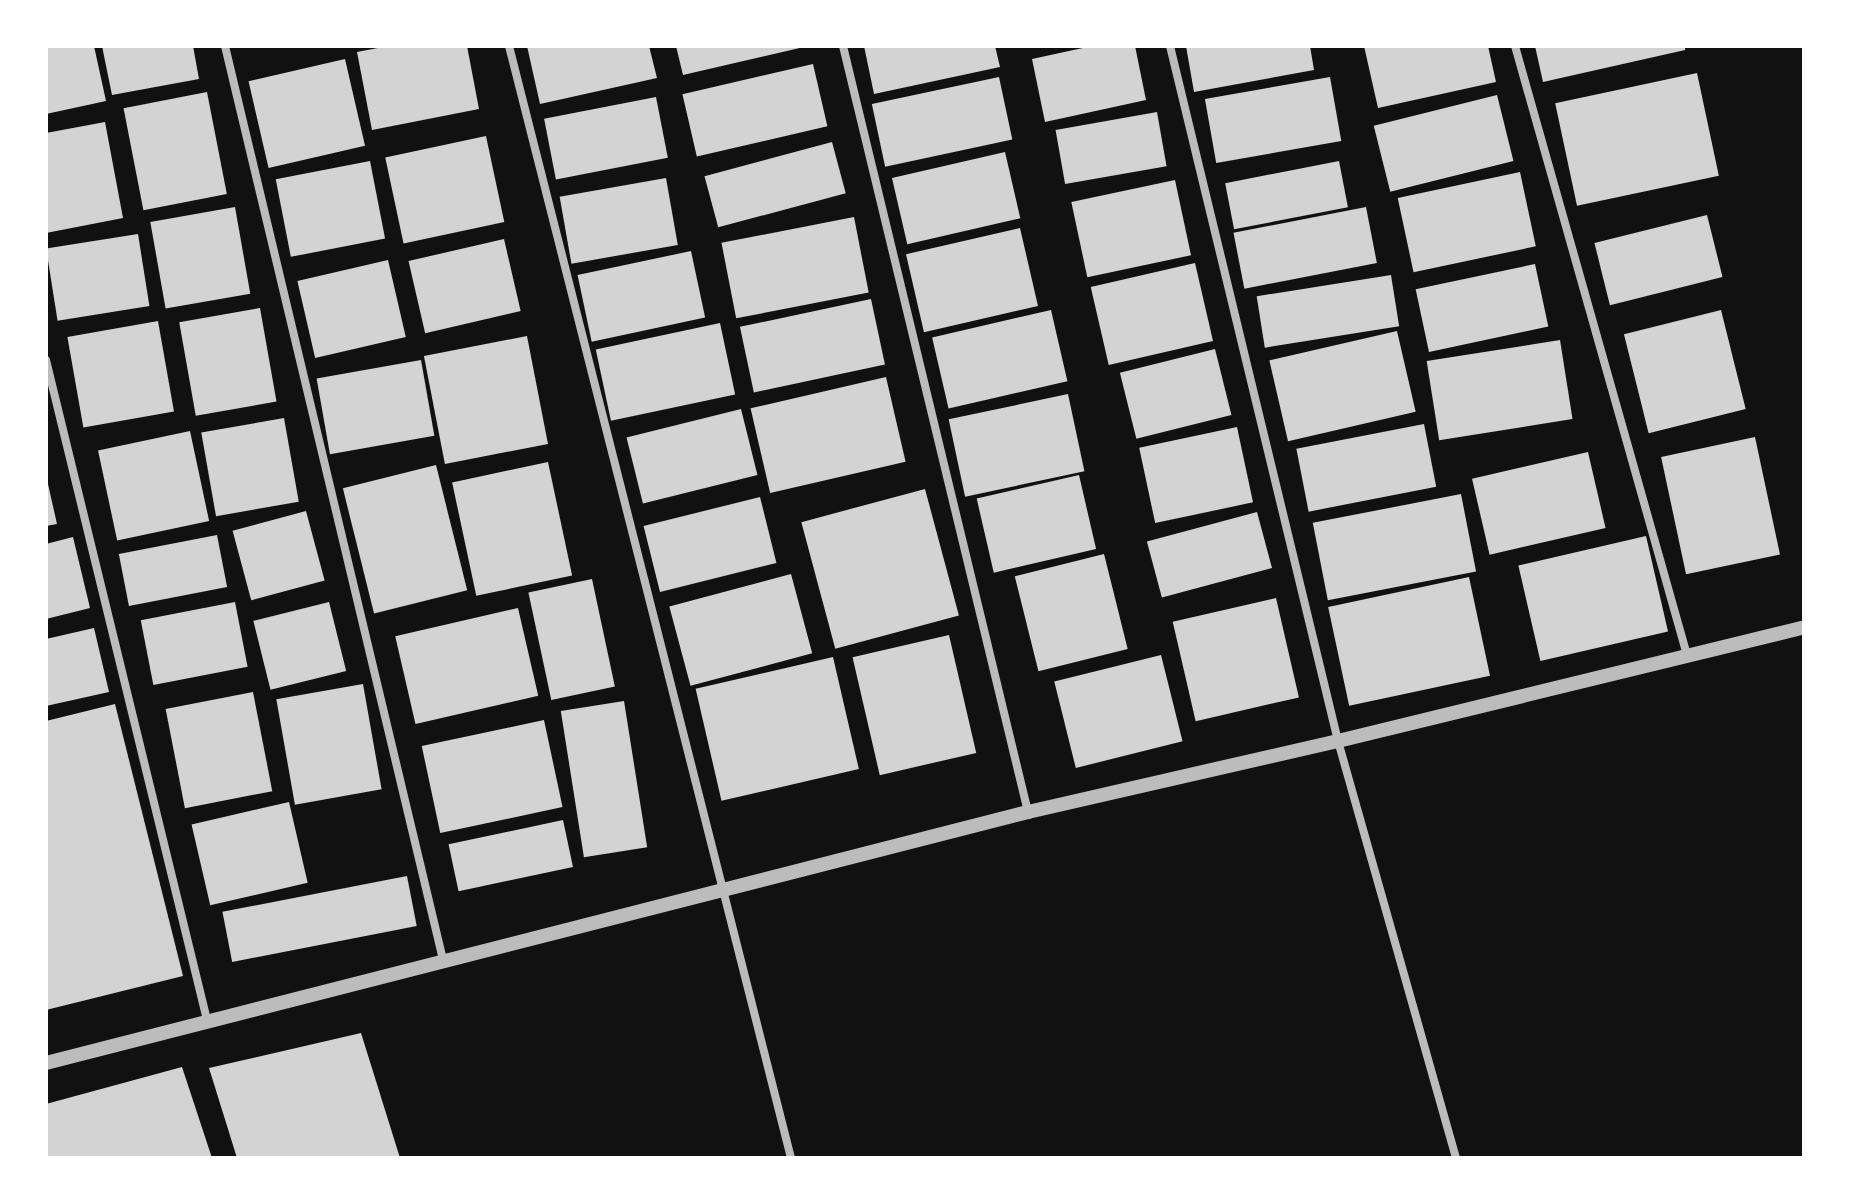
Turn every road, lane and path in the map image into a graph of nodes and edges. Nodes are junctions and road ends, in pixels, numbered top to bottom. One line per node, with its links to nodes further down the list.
1 (225, 46): 12 (street)
2 (509, 46): 11 (street)
3 (843, 46): 10 (street)
4 (1170, 46): 9 (street)
5 (1515, 46): 8 (street)
6 (46, 360): 13 (street)
7 (1804, 627): 8 (street)
8 (1687, 655): 9 (street)
9 (1338, 741): 10 (street); 16 (street)
10 (1028, 812): 11 (street)
11 (723, 891): 12 (street); 15 (street)
12 (443, 960): 13 (street)
13 (208, 1024): 14 (street)
14 (46, 1063)
15 (791, 1158)
16 (1456, 1158)

